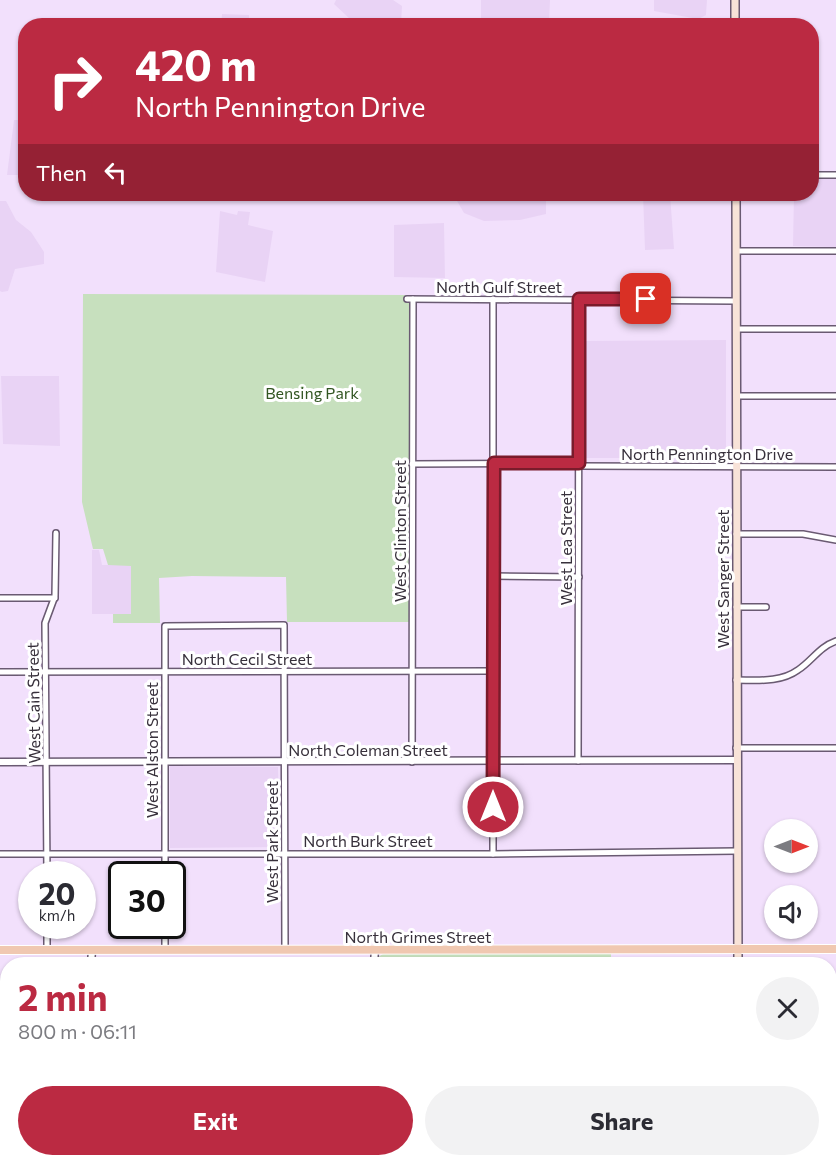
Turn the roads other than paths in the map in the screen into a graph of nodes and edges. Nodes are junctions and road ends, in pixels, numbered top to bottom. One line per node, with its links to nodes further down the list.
1 (735, 0): 2 (main road)
2 (735, 18)
3 (819, 176): 4 (street)
4 (836, 176)
5 (736, 201): 6 (main road, West Sanger Street)
6 (735, 251): 7 (street); 11 (main road, West Sanger Street)
7 (836, 251)
8 (410, 299): 9 (street, North Gulf Street); 17 (street, West Clinton Street)
9 (493, 299): 10 (street, North Gulf Street); 16 (street)
10 (579, 299): 11 (street, North Gulf Street); 18 (street, West Lea Street)
11 (736, 301): 12 (main road, West Sanger Street)
12 (736, 329): 13 (street); 14 (main road, West Sanger Street)
13 (836, 329)
14 (736, 396): 15 (street); 19 (main road, West Sanger Street)
15 (836, 396)
16 (494, 463): 17 (street, North Pennington Drive); 18 (street, North Pennington Drive); 24 (street)
17 (412, 464): 33 (street, West Clinton Street)
18 (579, 465): 19 (street, North Pennington Drive); 25 (street, West Lea Street)
19 (735, 466): 20 (street, North Pennington Drive); 22 (main road, West Sanger Street)
20 (836, 466)
21 (56, 533): 27 (street, West Cain Street)
22 (736, 534): 23 (street); 28 (main road, West Sanger Street)
23 (836, 540)
24 (494, 576): 25 (street); 34 (street)
25 (579, 577): 42 (street, West Lea Street)
26 (0, 598): 27 (street)
27 (55, 598): 36 (street, West Cain Street)
28 (736, 607): 29 (street); 38 (main road, West Sanger Street)
29 (766, 607)
30 (284, 625): 32 (street, West Park Street); 37 (street, West Alston Street)
31 (836, 641): 38 (street)
32 (284, 671): 33 (street, North Cecil Street); 37 (street, North Cecil Street); 46 (street, West Park Street)
33 (412, 671): 34 (street, North Cecil Street); 47 (street, West Clinton Street)
34 (493, 671): 48 (street)
35 (0, 672): 36 (street, North Cecil Street)
36 (46, 672): 37 (street, North Cecil Street); 44 (street, West Cain Street)
37 (165, 672): 45 (street, West Alston Street)
38 (736, 680): 39 (main road, West Sanger Street)
39 (736, 748): 40 (street); 41 (main road, West Sanger Street)
40 (836, 748)
41 (736, 760): 42 (street, North Coleman Street); 49 (main road, West Sanger Street)
42 (578, 761): 48 (street, North Coleman Street)
43 (0, 762): 44 (street, North Coleman Street)
44 (47, 762): 45 (street, North Coleman Street); 51 (street, West Cain Street)
45 (165, 762): 46 (street, North Coleman Street); 52 (street, West Alston Street)
46 (284, 762): 47 (street, North Coleman Street); 53 (street, West Park Street)
47 (412, 762): 48 (street, North Coleman Street)
48 (493, 762): 54 (street)
49 (737, 851): 54 (street, North Burk Street); 59 (main road, West Sanger Street)
50 (0, 854): 51 (street, North Burk Street)
51 (47, 854): 52 (street, North Burk Street); 55 (street, West Cain Street)
52 (165, 854): 53 (street, North Burk Street); 56 (street, West Alston Street)
53 (284, 854): 54 (street, North Burk Street); 65 (street, West Park Street)
54 (493, 854)
55 (47, 861)
56 (165, 861)
57 (47, 939): 62 (street)
58 (165, 939): 64 (street)
59 (737, 949): 60 (main road, North Grimes Street); 66 (main road, North Grimes Street); 69 (main road, West Sanger Street)
60 (836, 949)
61 (0, 950): 62 (main road, North Grimes Street)
62 (47, 950): 63 (main road, North Grimes Street)
63 (92, 950): 64 (main road, North Grimes Street); 67 (street)
64 (165, 950): 65 (main road, North Grimes Street)
65 (285, 950): 66 (main road, North Grimes Street)
66 (375, 950): 68 (street)
67 (92, 957)
68 (374, 957)
69 (738, 957)

